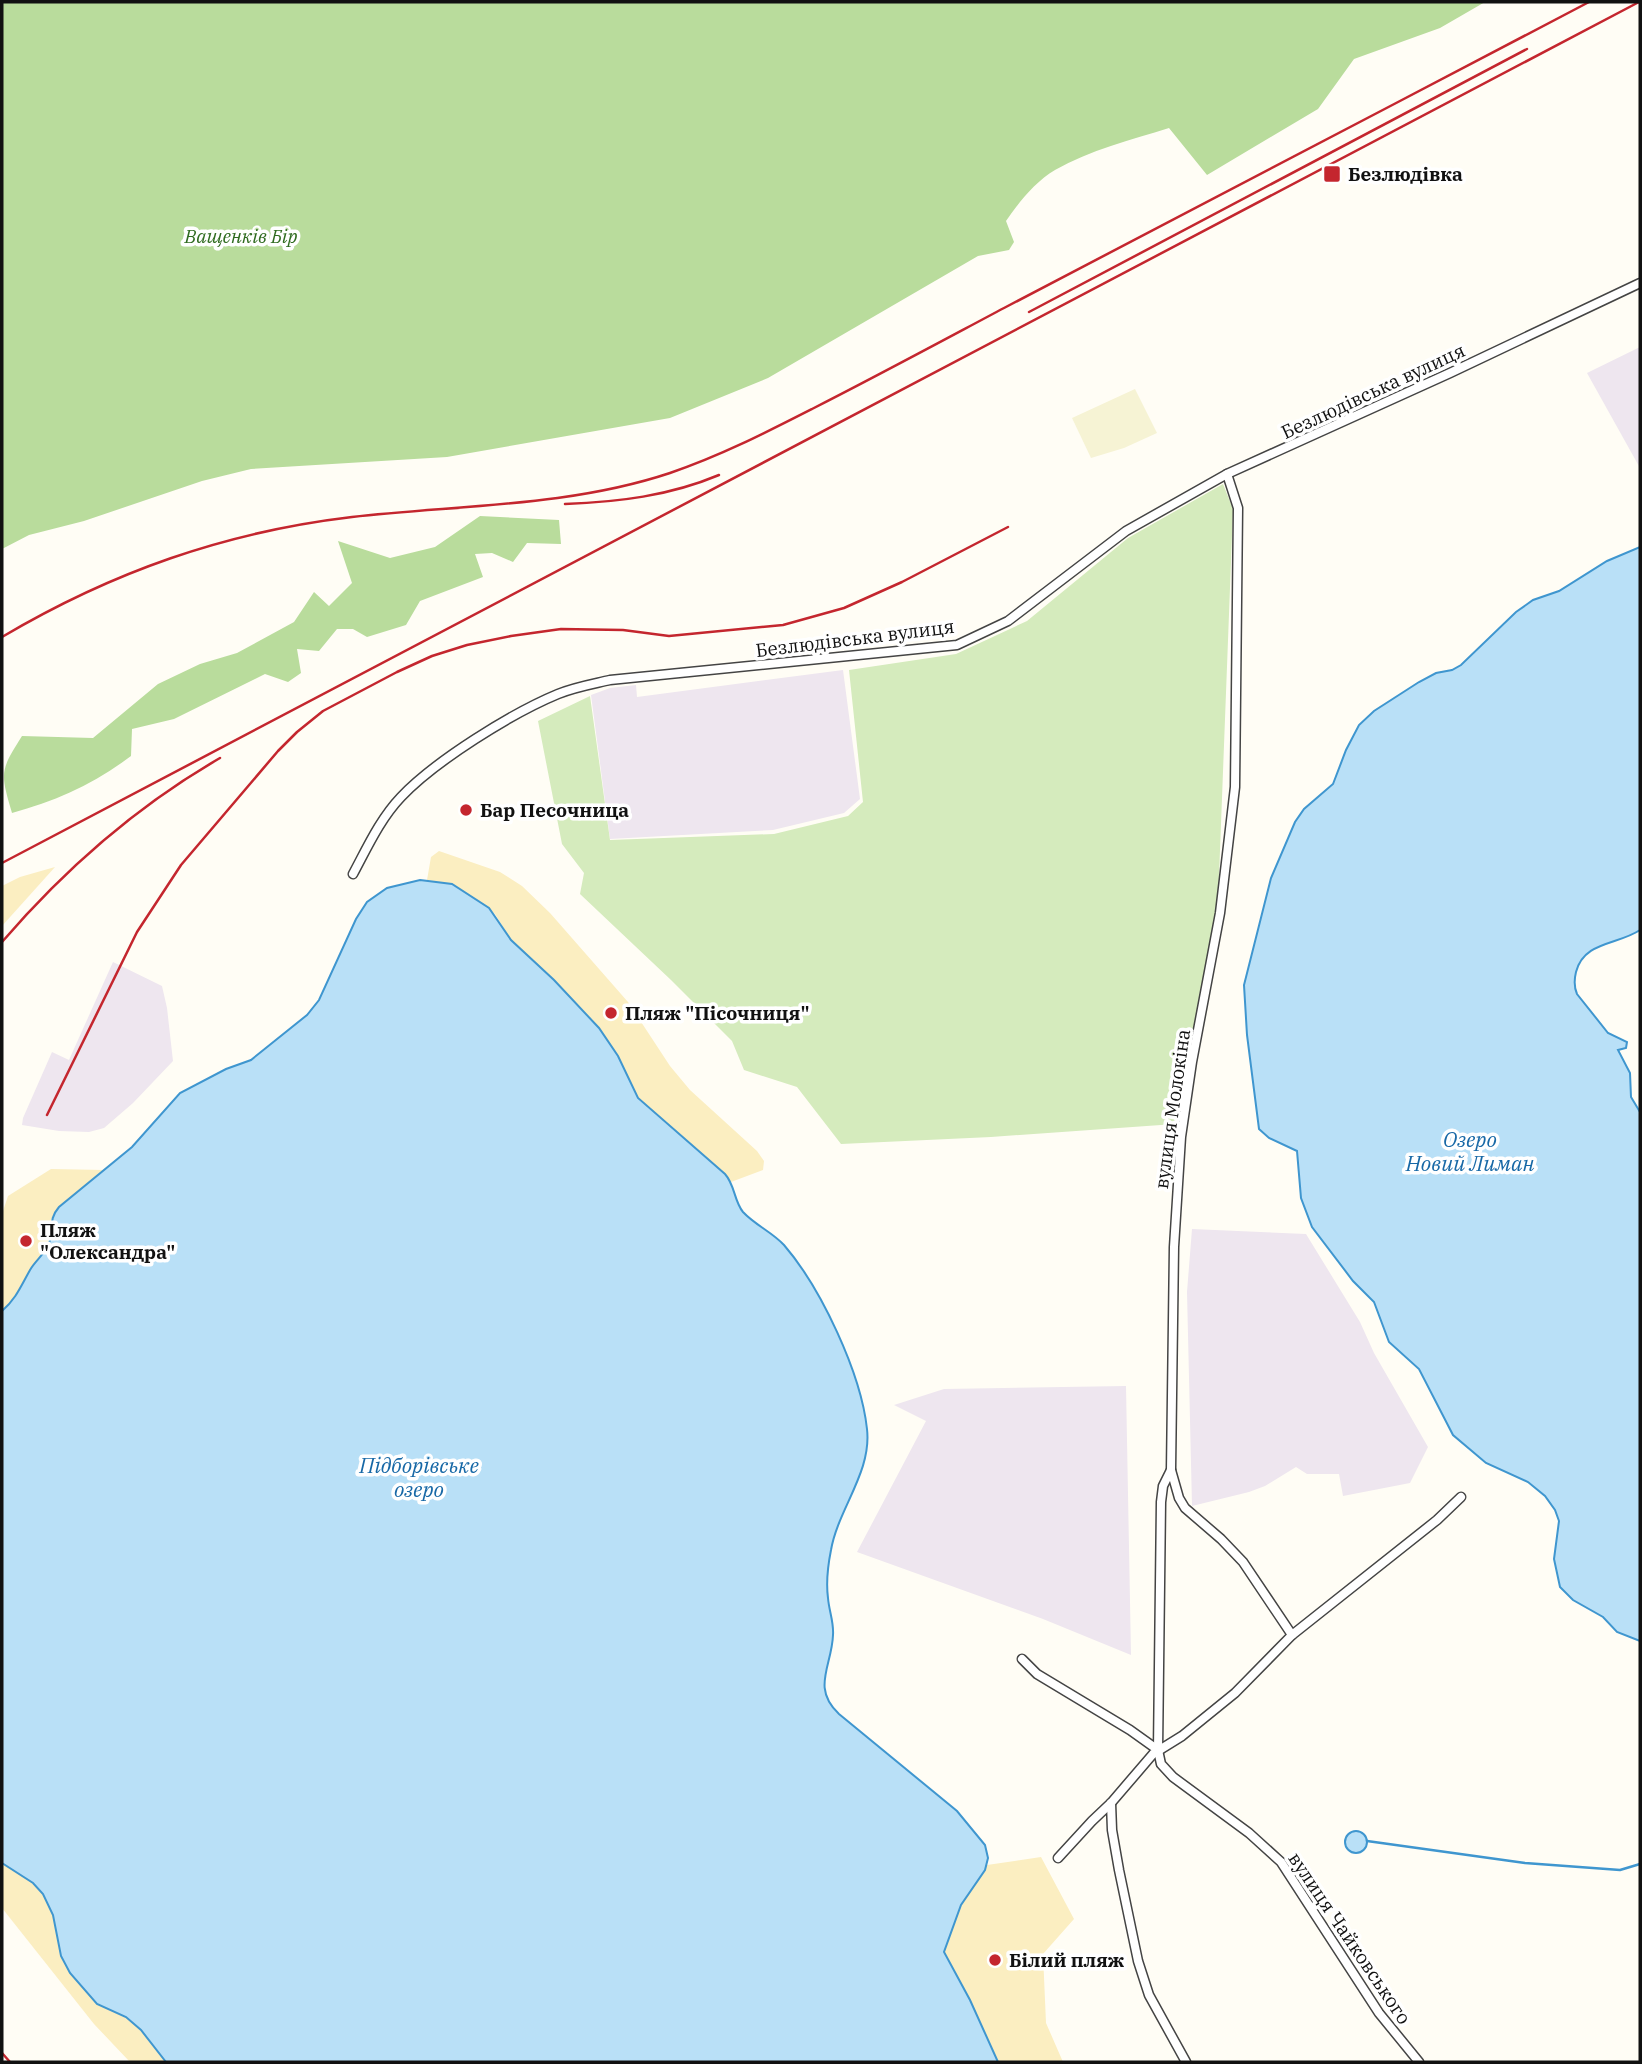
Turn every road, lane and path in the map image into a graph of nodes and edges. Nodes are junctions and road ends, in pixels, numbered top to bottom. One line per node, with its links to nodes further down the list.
1 (1640, 283): 2 (street, Безлюдівська вулиця)
2 (1227, 474): 3 (street, Безлюдівська вулиця); 4 (street, вулиця Молокіна)
3 (353, 874)
4 (1171, 1470): 6 (street); 8 (street, вулиця Молокіна)
5 (1461, 1497): 6 (street)
6 (1292, 1634): 8 (street)
7 (1022, 1659): 8 (street, вулиця Чайковського)
8 (1158, 1750): 9 (street); 12 (street, вулиця Чайковського)
9 (1111, 1803): 10 (street); 11 (street)
10 (1058, 1858)
11 (1186, 2062)
12 (1419, 2062)

